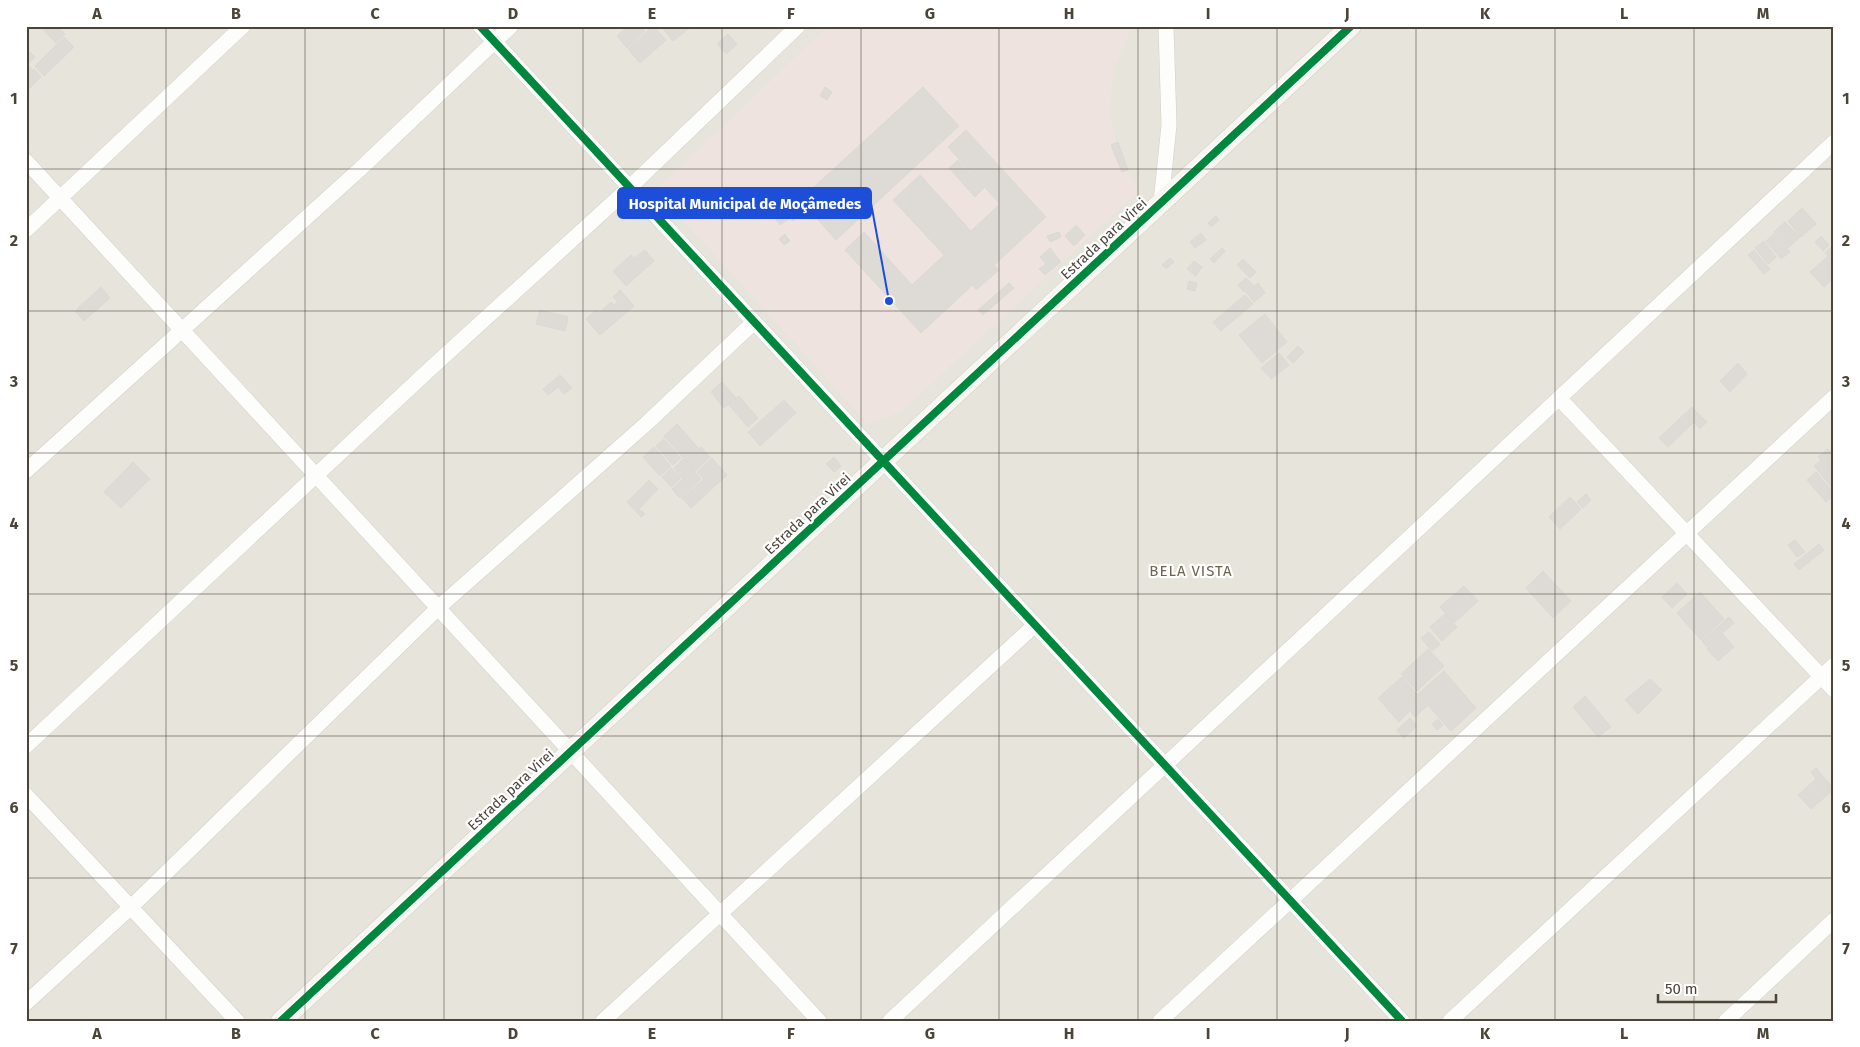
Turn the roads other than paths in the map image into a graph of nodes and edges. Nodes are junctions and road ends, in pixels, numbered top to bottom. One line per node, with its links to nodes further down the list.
1 (243, 26): 11 (street)
2 (480, 26): 7 (street)
3 (511, 26): 7 (street)
4 (798, 26): 10 (street)
5 (1166, 26): 12 (street)
6 (1351, 26): 12 (street, Estrada para Virei)
7 (494, 42): 10 (street); 15 (street)
8 (1834, 142): 17 (street)
9 (26, 161): 11 (street)
10 (629, 188): 14 (street); 20 (street)
11 (60, 198): 13 (street); 15 (street)
12 (1161, 203): 18 (street, Estrada para Virei)
13 (26, 230)
14 (754, 322): 18 (street); 22 (street)
15 (182, 330): 19 (street); 20 (street)
16 (1834, 397): 21 (street)
17 (1559, 398): 21 (street); 29 (street)
18 (883, 461): 23 (street); 28 (street, Estrada para Virei)
19 (26, 471)
20 (316, 475): 22 (street); 27 (street)
21 (1686, 534): 25 (street); 31 (street)
22 (438, 608): 28 (street); 32 (street)
23 (1035, 625): 29 (street); 33 (street)
24 (1834, 665): 25 (street)
25 (1821, 677): 26 (street); 43 (street)
26 (1834, 690)
27 (26, 746)
28 (571, 752): 33 (street); 37 (street, Estrada para Virei)
29 (1165, 765): 31 (street); 40 (street)
30 (26, 795): 32 (street)
31 (1290, 900): 41 (street); 42 (street)
32 (131, 907): 35 (street); 36 (street)
33 (720, 914): 38 (street); 39 (street)
34 (1834, 920): 44 (street)
35 (26, 1003)
36 (237, 1021)
37 (281, 1021)
38 (603, 1021)
39 (819, 1021)
40 (890, 1021)
41 (1160, 1021)
42 (1402, 1021)
43 (1450, 1021)
44 (1726, 1021)

